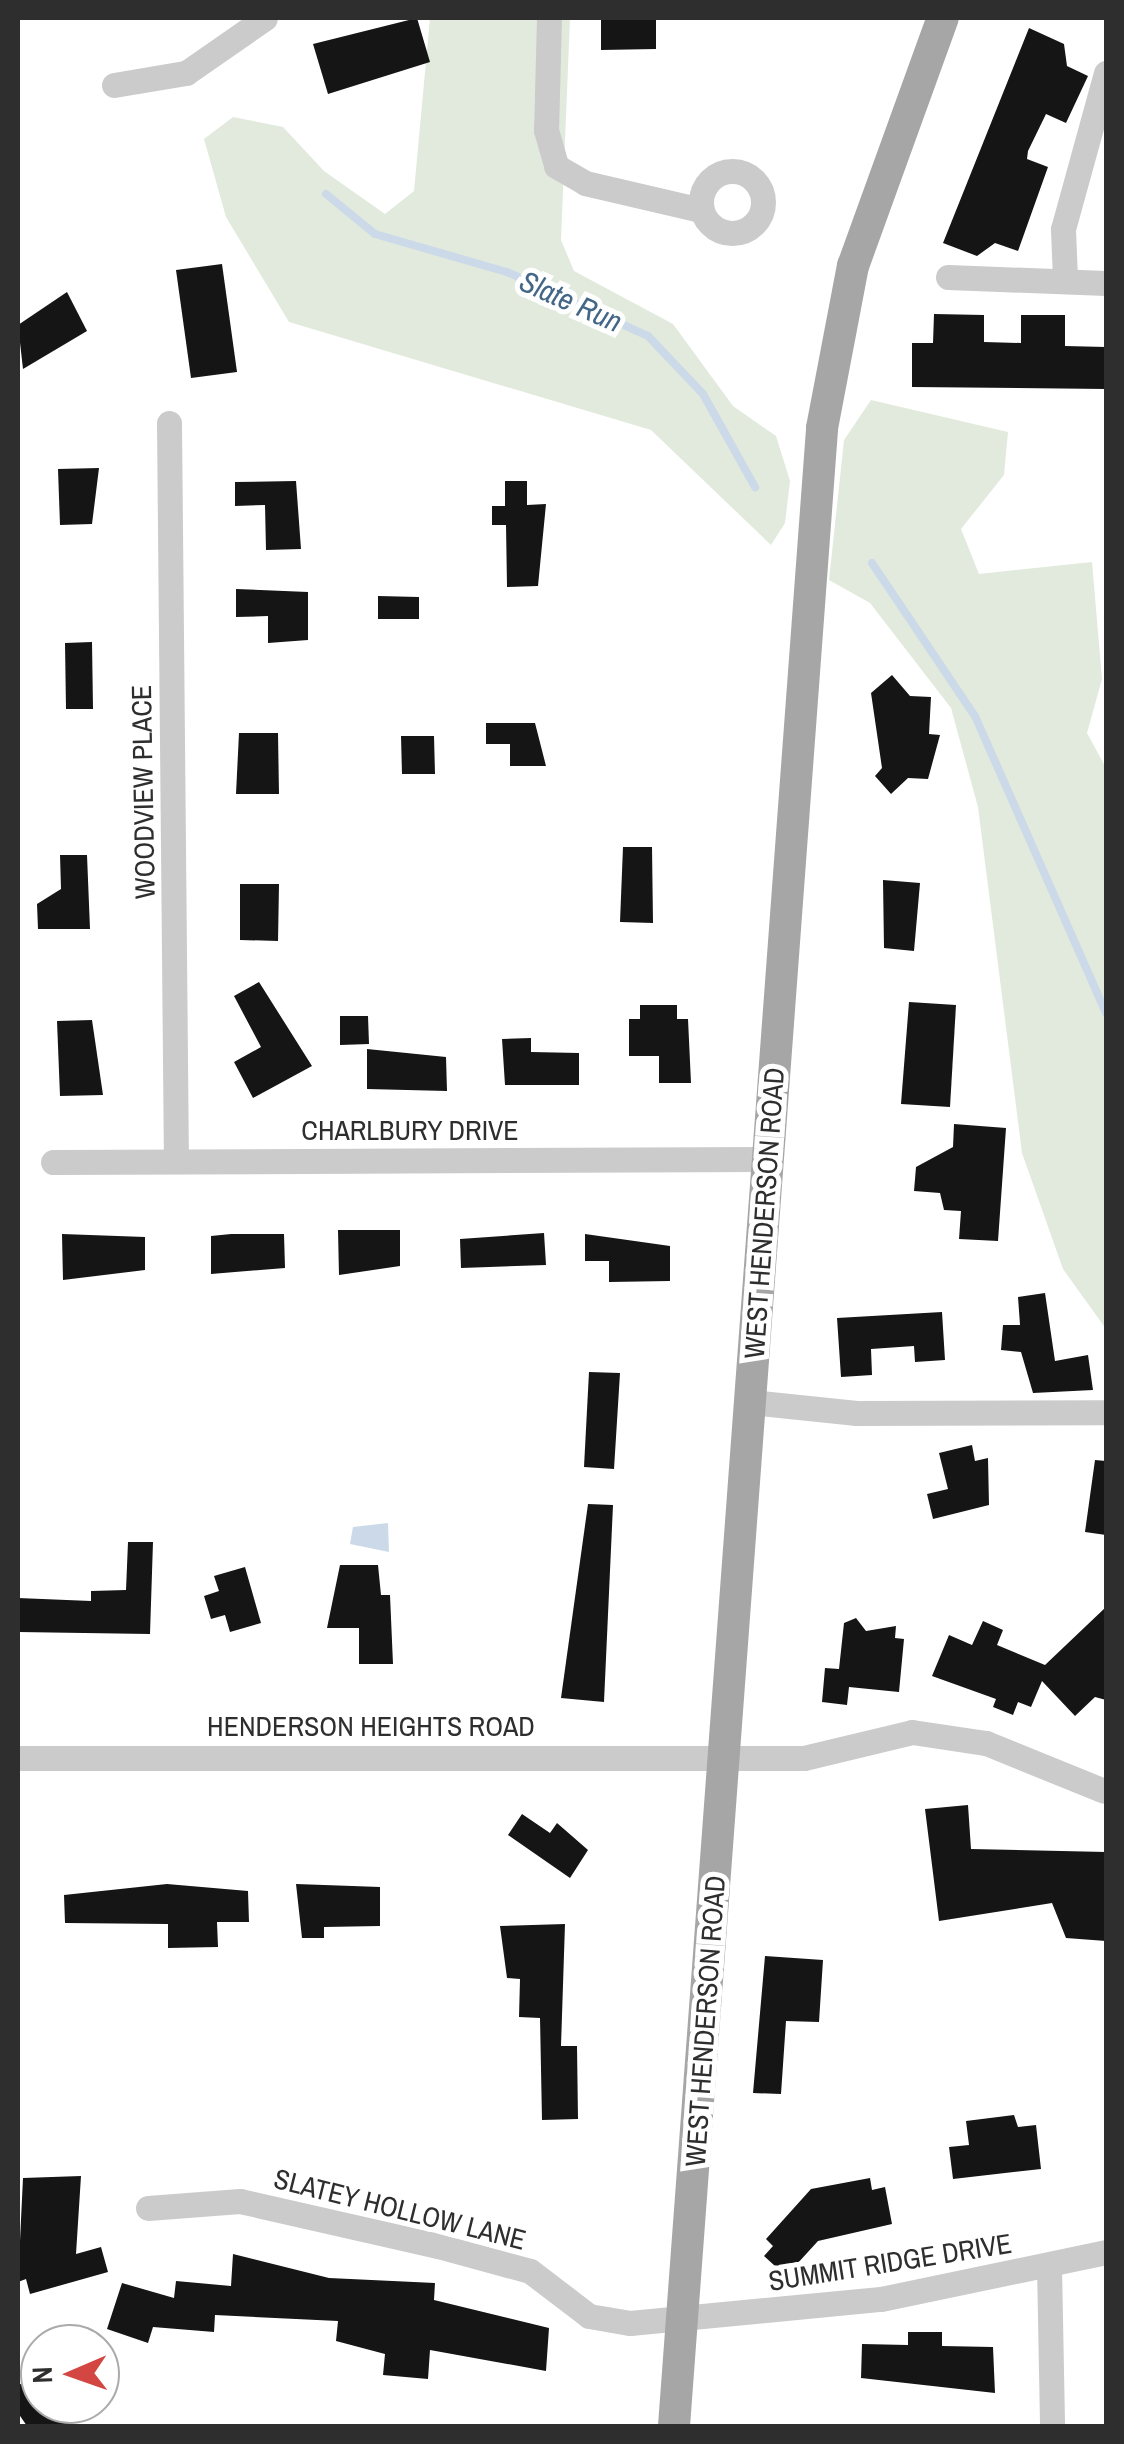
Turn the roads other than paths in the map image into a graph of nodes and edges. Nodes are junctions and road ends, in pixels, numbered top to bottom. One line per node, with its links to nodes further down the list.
1 (265, 18): 5 (street)
2 (549, 18): 6 (street)
3 (943, 18): 11 (main road, WEST HENDERSON ROAD)
4 (1106, 74): 8 (street)
5 (114, 84)
6 (702, 210)
7 (948, 277): 8 (street)
8 (1064, 279): 9 (street)
9 (1106, 283)
10 (169, 423): 12 (street, WOODVIEW PLACE)
11 (768, 1159): 12 (street, CHARLBURY DRIVE); 14 (main road, WEST HENDERSON ROAD)
12 (176, 1161): 13 (street, CHARLBURY DRIVE)
13 (52, 1162)
14 (750, 1402): 15 (street); 16 (main road, WEST HENDERSON ROAD)
15 (1106, 1412)
16 (725, 1755): 17 (street, HENDERSON HEIGHTS ROAD); 18 (street, HENDERSON HEIGHTS ROAD); 22 (main road, WEST HENDERSON ROAD)
17 (18, 1758)
18 (1104, 1791)
19 (148, 2208): 22 (street, SLATEY HOLLOW LANE)
20 (1106, 2252): 21 (street, SUMMIT RIDGE DRIVE)
21 (1050, 2266): 22 (street, SUMMIT RIDGE DRIVE); 24 (street)
22 (682, 2323): 23 (main road, WEST HENDERSON ROAD)
23 (674, 2426)
24 (1052, 2426)

